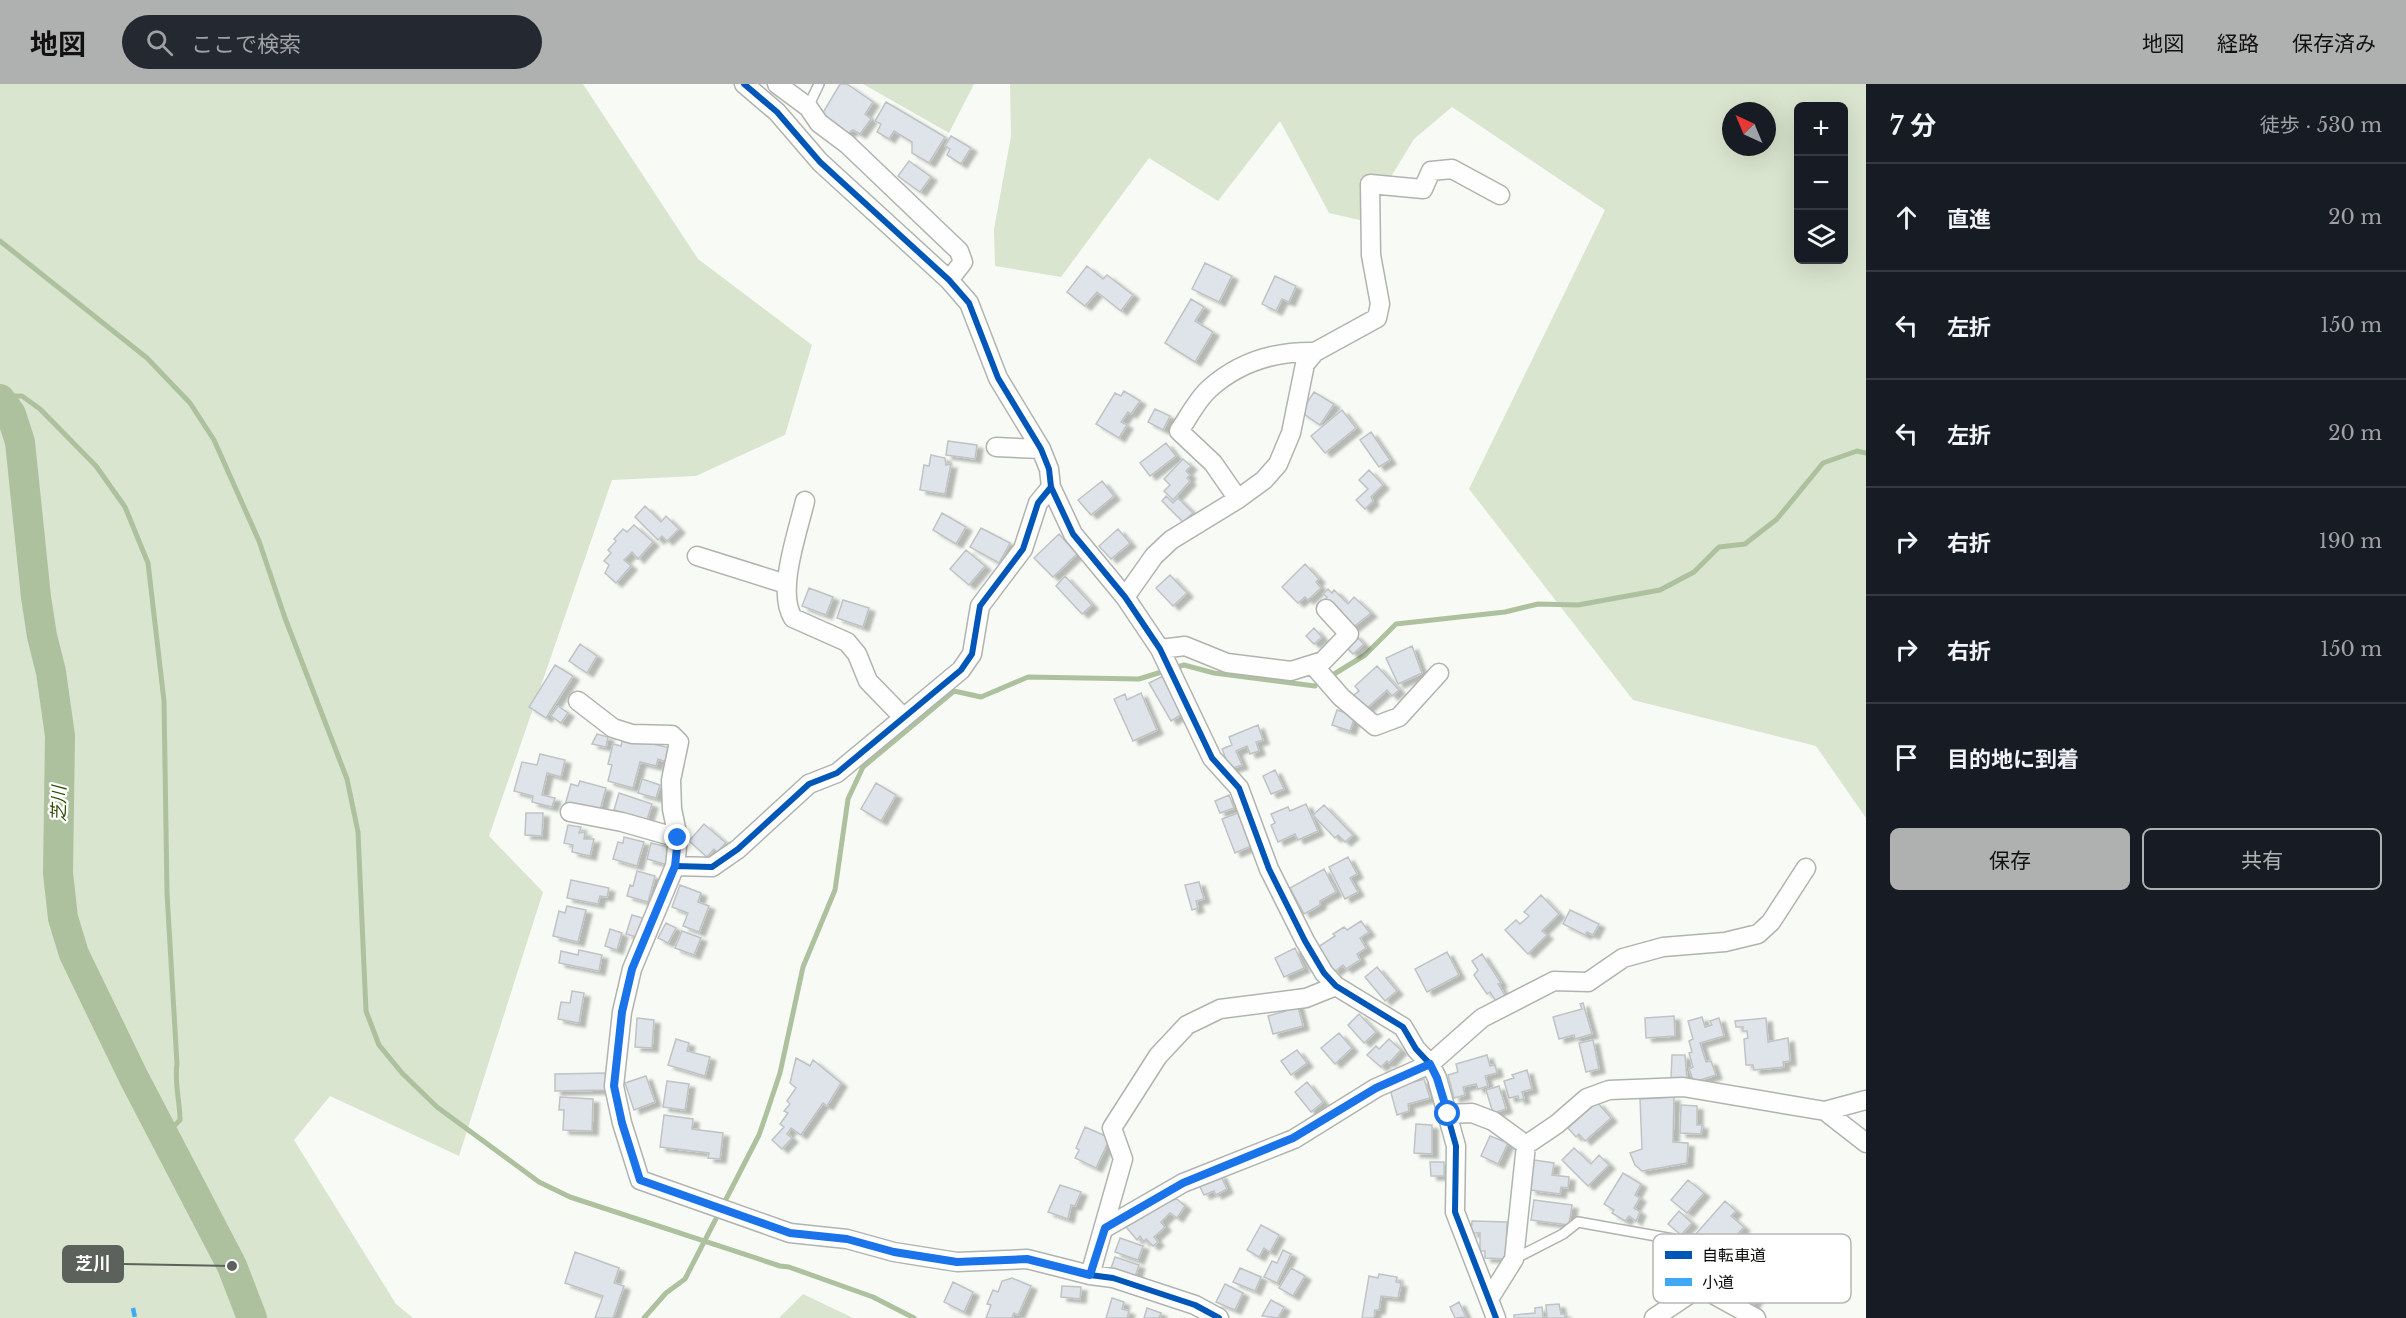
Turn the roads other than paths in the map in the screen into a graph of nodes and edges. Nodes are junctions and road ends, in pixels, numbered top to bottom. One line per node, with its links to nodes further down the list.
1 (744, 84): 6 (street)
2 (777, 84): 4 (street)
3 (819, 84): 4 (lane)
4 (808, 107): 6 (street)
5 (1500, 195): 7 (street)
6 (949, 280): 9 (street)
7 (1315, 352): 11 (street); 11 (street)
8 (996, 447): 9 (street)
9 (1041, 448): 10 (street)
10 (1051, 487): 15 (street); 21 (street)
11 (1238, 499): 15 (street)
12 (805, 501): 14 (street)
13 (697, 556): 14 (street)
14 (786, 584): 21 (street)
15 (1125, 597): 17 (street)
16 (1326, 609): 18 (street)
17 (1160, 649): 18 (street); 26 (street)
18 (1313, 665): 19 (street)
19 (1439, 673)
20 (578, 700): 23 (street)
21 (903, 717): 24 (street)
22 (570, 812): 23 (street)
23 (678, 838): 24 (street)
24 (675, 866): 36 (street)
25 (1806, 867): 27 (street)
26 (1336, 986): 27 (street); 33 (street)
27 (1430, 1064): 30 (street); 33 (street)
28 (1866, 1100): 29 (street)
29 (1825, 1111): 31 (street); 32 (street)
30 (1448, 1114): 32 (street); 37 (street)
31 (1866, 1143)
32 (1526, 1144): 35 (street)
33 (1105, 1228): 36 (street)
34 (1653, 1235): 35 (lane)
35 (1514, 1259): 37 (street)
36 (1090, 1275): 40 (street)
37 (1489, 1299): 41 (street)
38 (1676, 1303): 42 (street)
39 (1729, 1303): 43 (street)
40 (1219, 1318)
41 (1496, 1318)
42 (1654, 1318)
43 (1756, 1318)

